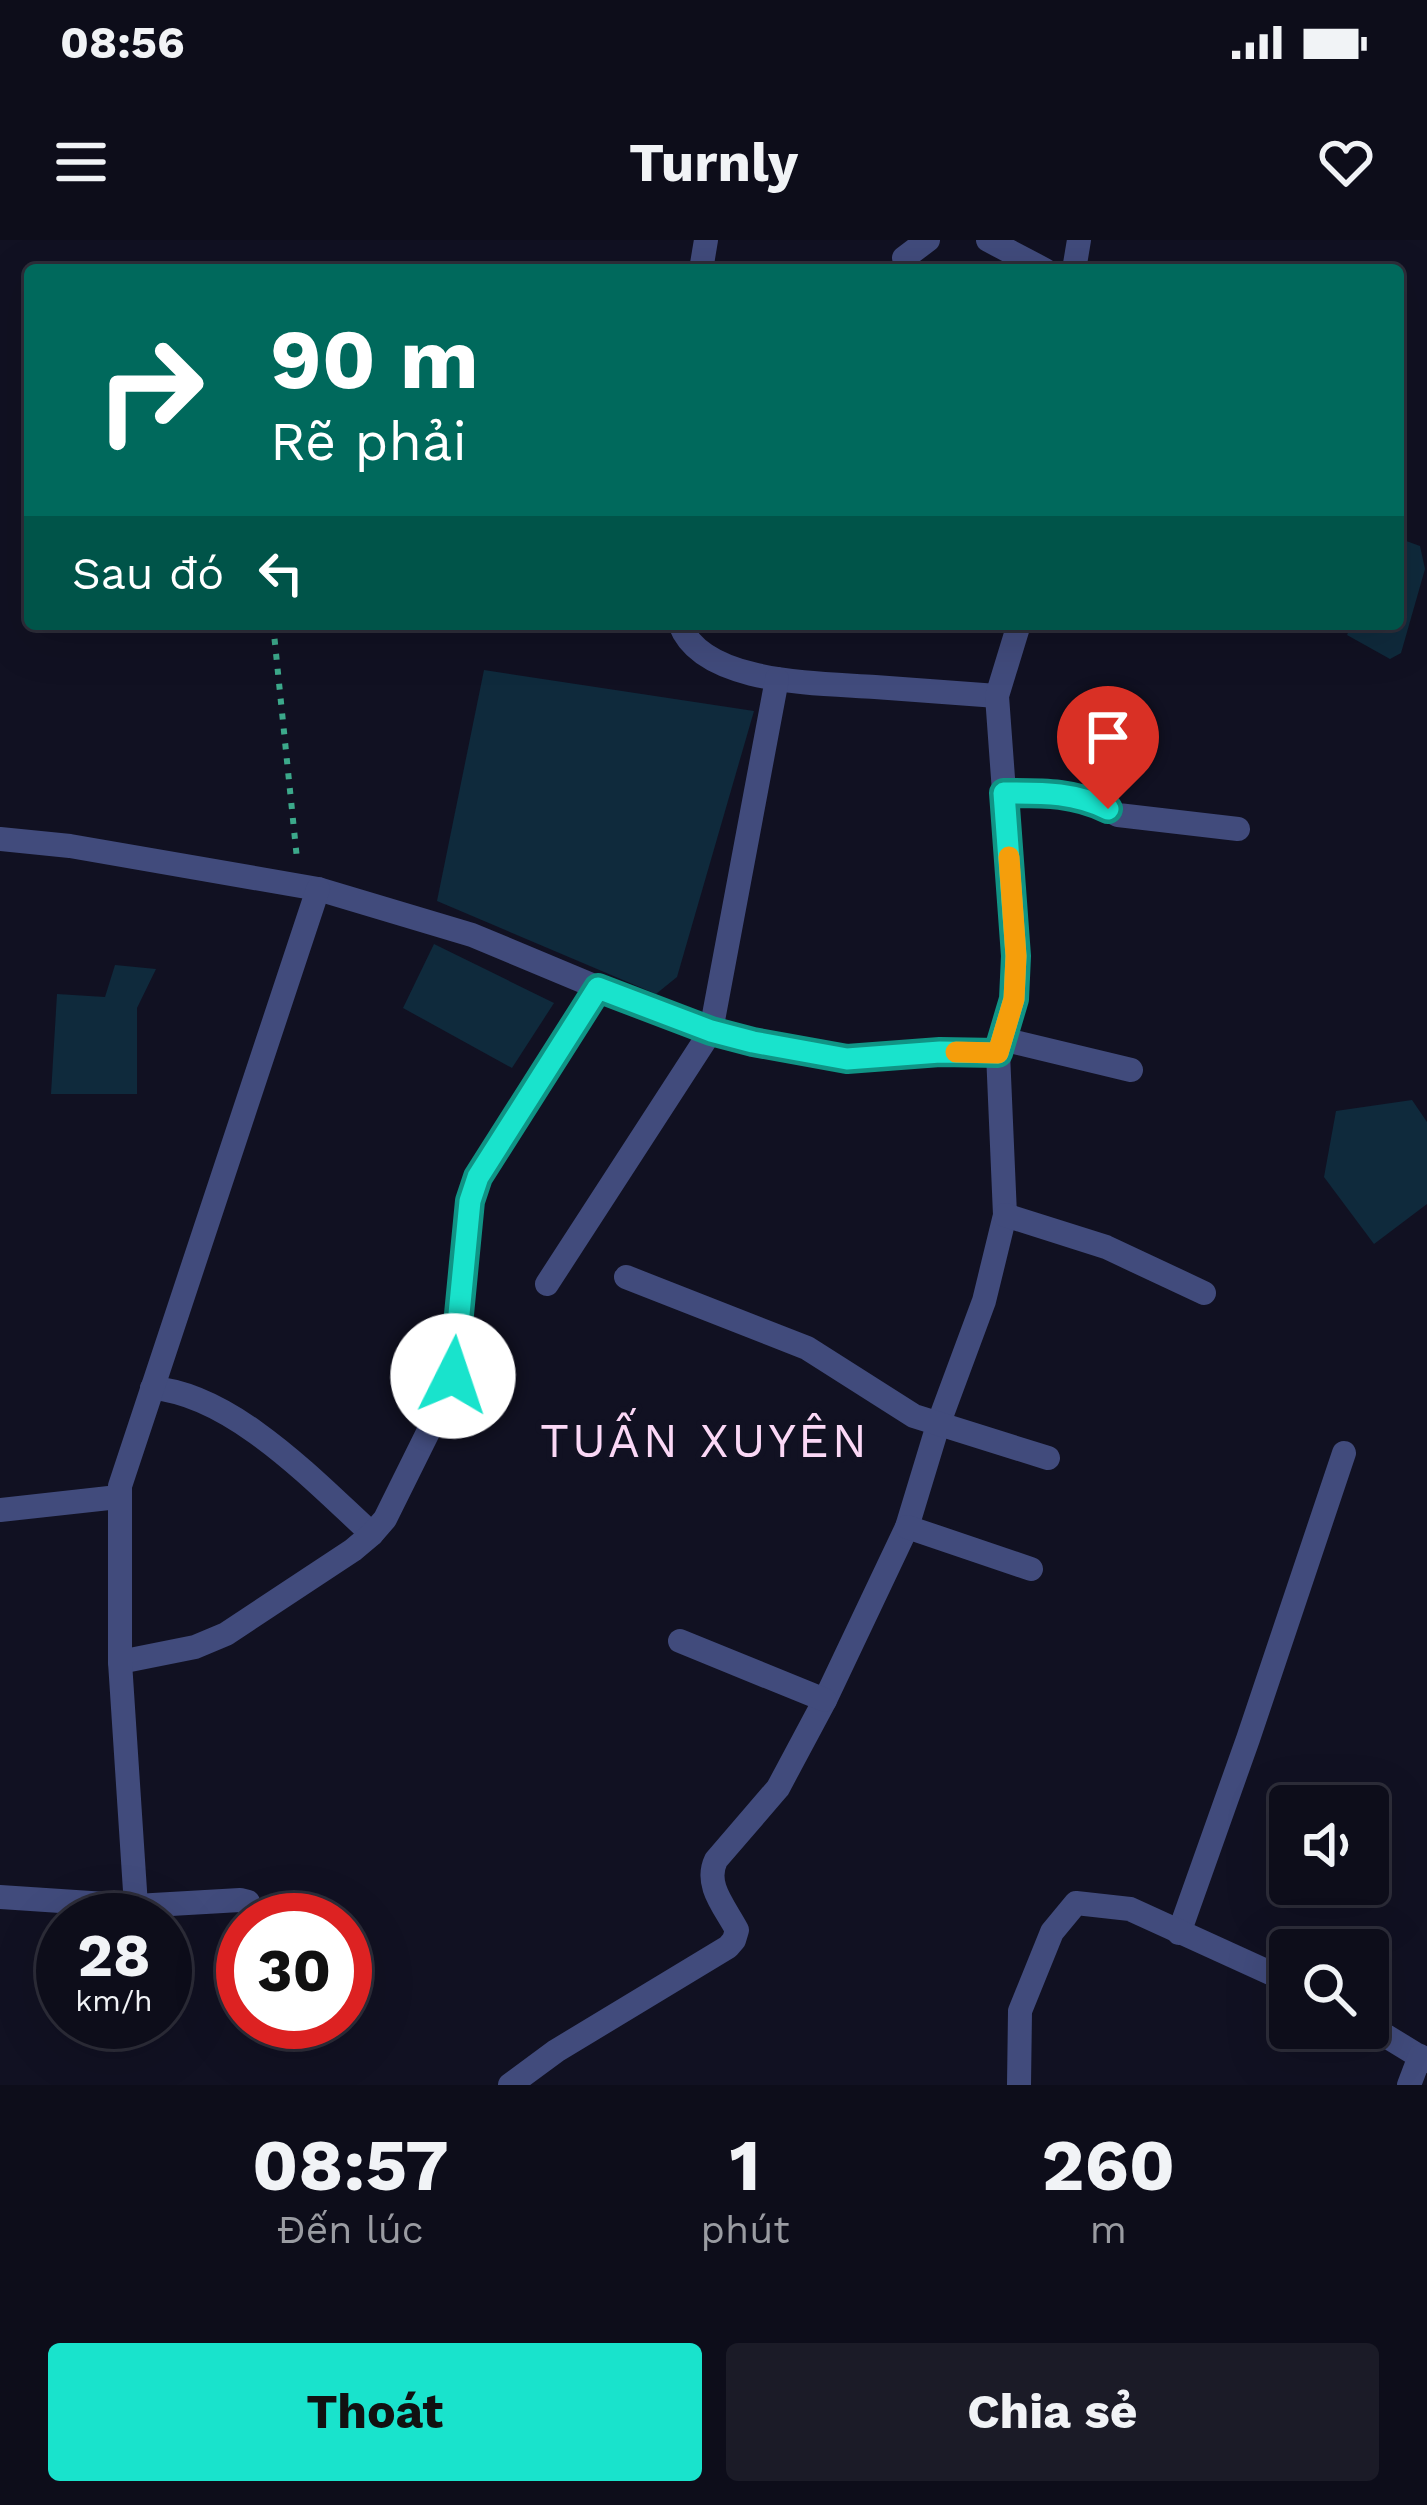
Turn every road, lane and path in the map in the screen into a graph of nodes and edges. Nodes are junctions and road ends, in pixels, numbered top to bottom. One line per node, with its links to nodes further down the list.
1 (928, 240): 3 (street)
2 (988, 240): 4 (street)
3 (904, 259)
4 (1034, 264)
5 (274, 630): 13 (path)
6 (681, 630): 8 (street)
7 (1017, 630): 9 (street)
8 (777, 680): 9 (street); 15 (street)
9 (997, 696): 10 (street)
10 (1004, 793): 11 (street); 16 (street)
11 (1238, 829)
12 (0, 839): 13 (street)
13 (309, 888): 14 (street); 22 (street)
14 (598, 988): 15 (street); 29 (street)
15 (711, 1031): 16 (street); 20 (street)
16 (1000, 1046): 17 (street); 18 (street)
17 (1131, 1070)
18 (1006, 1215): 21 (street); 23 (street)
19 (626, 1276): 23 (street)
20 (547, 1284)
21 (1204, 1293)
22 (152, 1388): 26 (street); 29 (street)
23 (938, 1425): 25 (street); 28 (street)
24 (1344, 1453): 37 (street)
25 (1048, 1458)
26 (118, 1497): 27 (street); 32 (street)
27 (0, 1510)
28 (907, 1526): 30 (street); 33 (street)
29 (372, 1534): 32 (street)
30 (1031, 1569)
31 (680, 1641): 33 (street)
32 (120, 1662): 34 (street)
33 (825, 1700): 41 (street)
34 (135, 1893)
35 (0, 1897): 36 (street)
36 (36, 1899)
37 (1179, 1934): 38 (street); 42 (street)
38 (1269, 1973)
39 (1389, 2037): 40 (street)
40 (1424, 2058): 43 (street)
41 (511, 2085)
42 (1018, 2085)
43 (1409, 2085)

